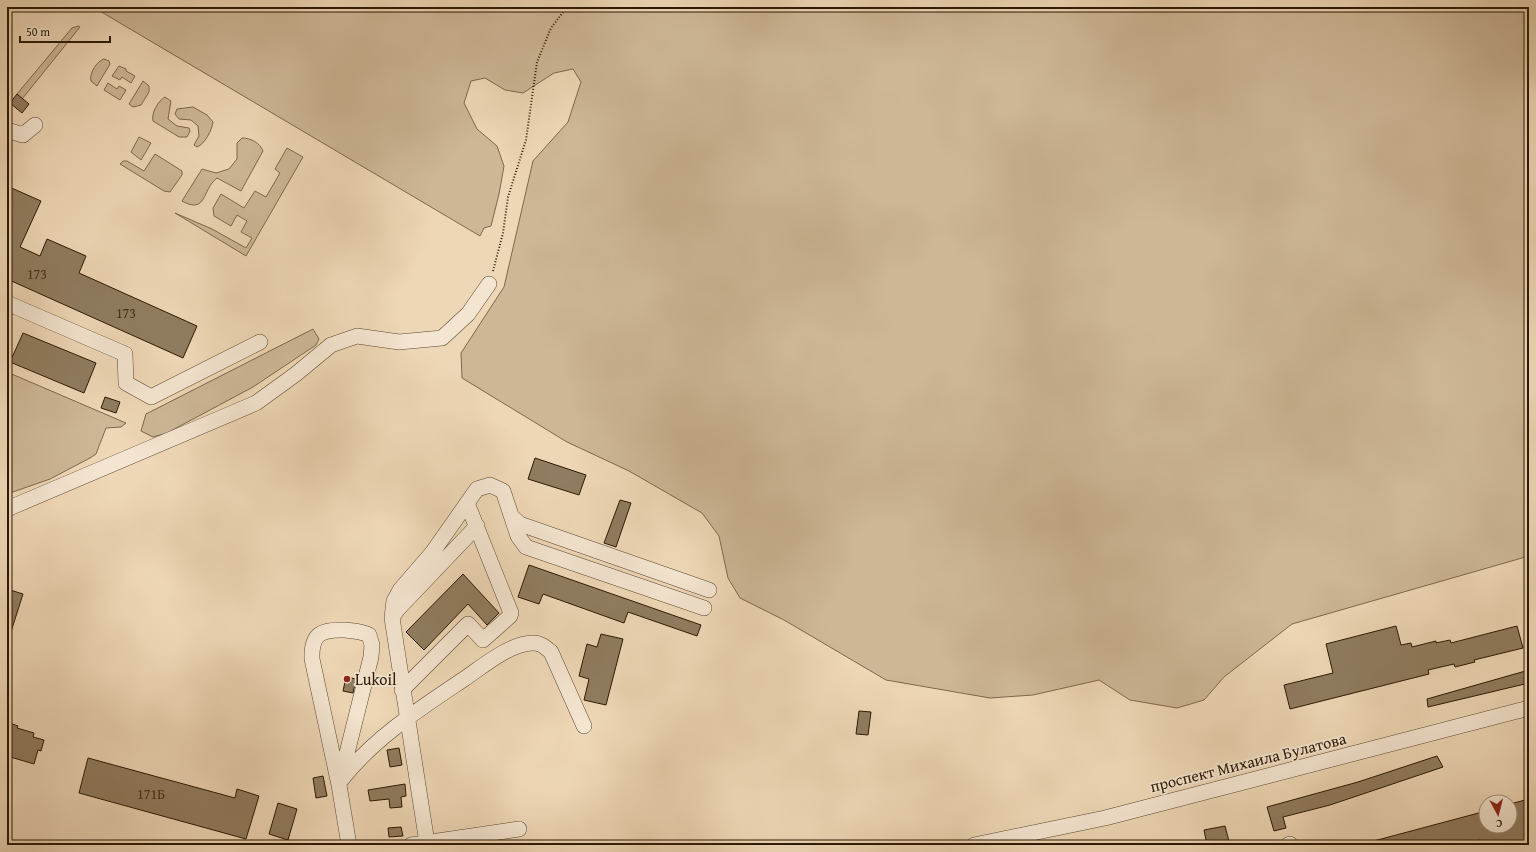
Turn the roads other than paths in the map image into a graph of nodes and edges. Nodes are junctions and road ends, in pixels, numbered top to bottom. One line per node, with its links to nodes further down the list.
1 (35, 125): 2 (street)
2 (7, 130)
3 (489, 284): 7 (street)
4 (7, 303): 5 (street)
5 (260, 342)
6 (467, 503): 8 (street); 9 (street); 12 (street)
7 (7, 509)
8 (512, 517): 10 (street); 11 (street)
9 (477, 526): 12 (street); 13 (street)
10 (708, 590)
11 (704, 608)
12 (392, 618): 13 (street)
13 (402, 690): 15 (street)
14 (1529, 708): 22 (street, проспект Михаила Булатова)
15 (407, 719): 16 (street); 17 (street); 19 (street)
16 (584, 726)
17 (339, 785): 17 (street); 20 (street)
18 (519, 829): 19 (street)
19 (427, 843): 21 (street)
20 (349, 845)
21 (411, 845)
22 (974, 845)

